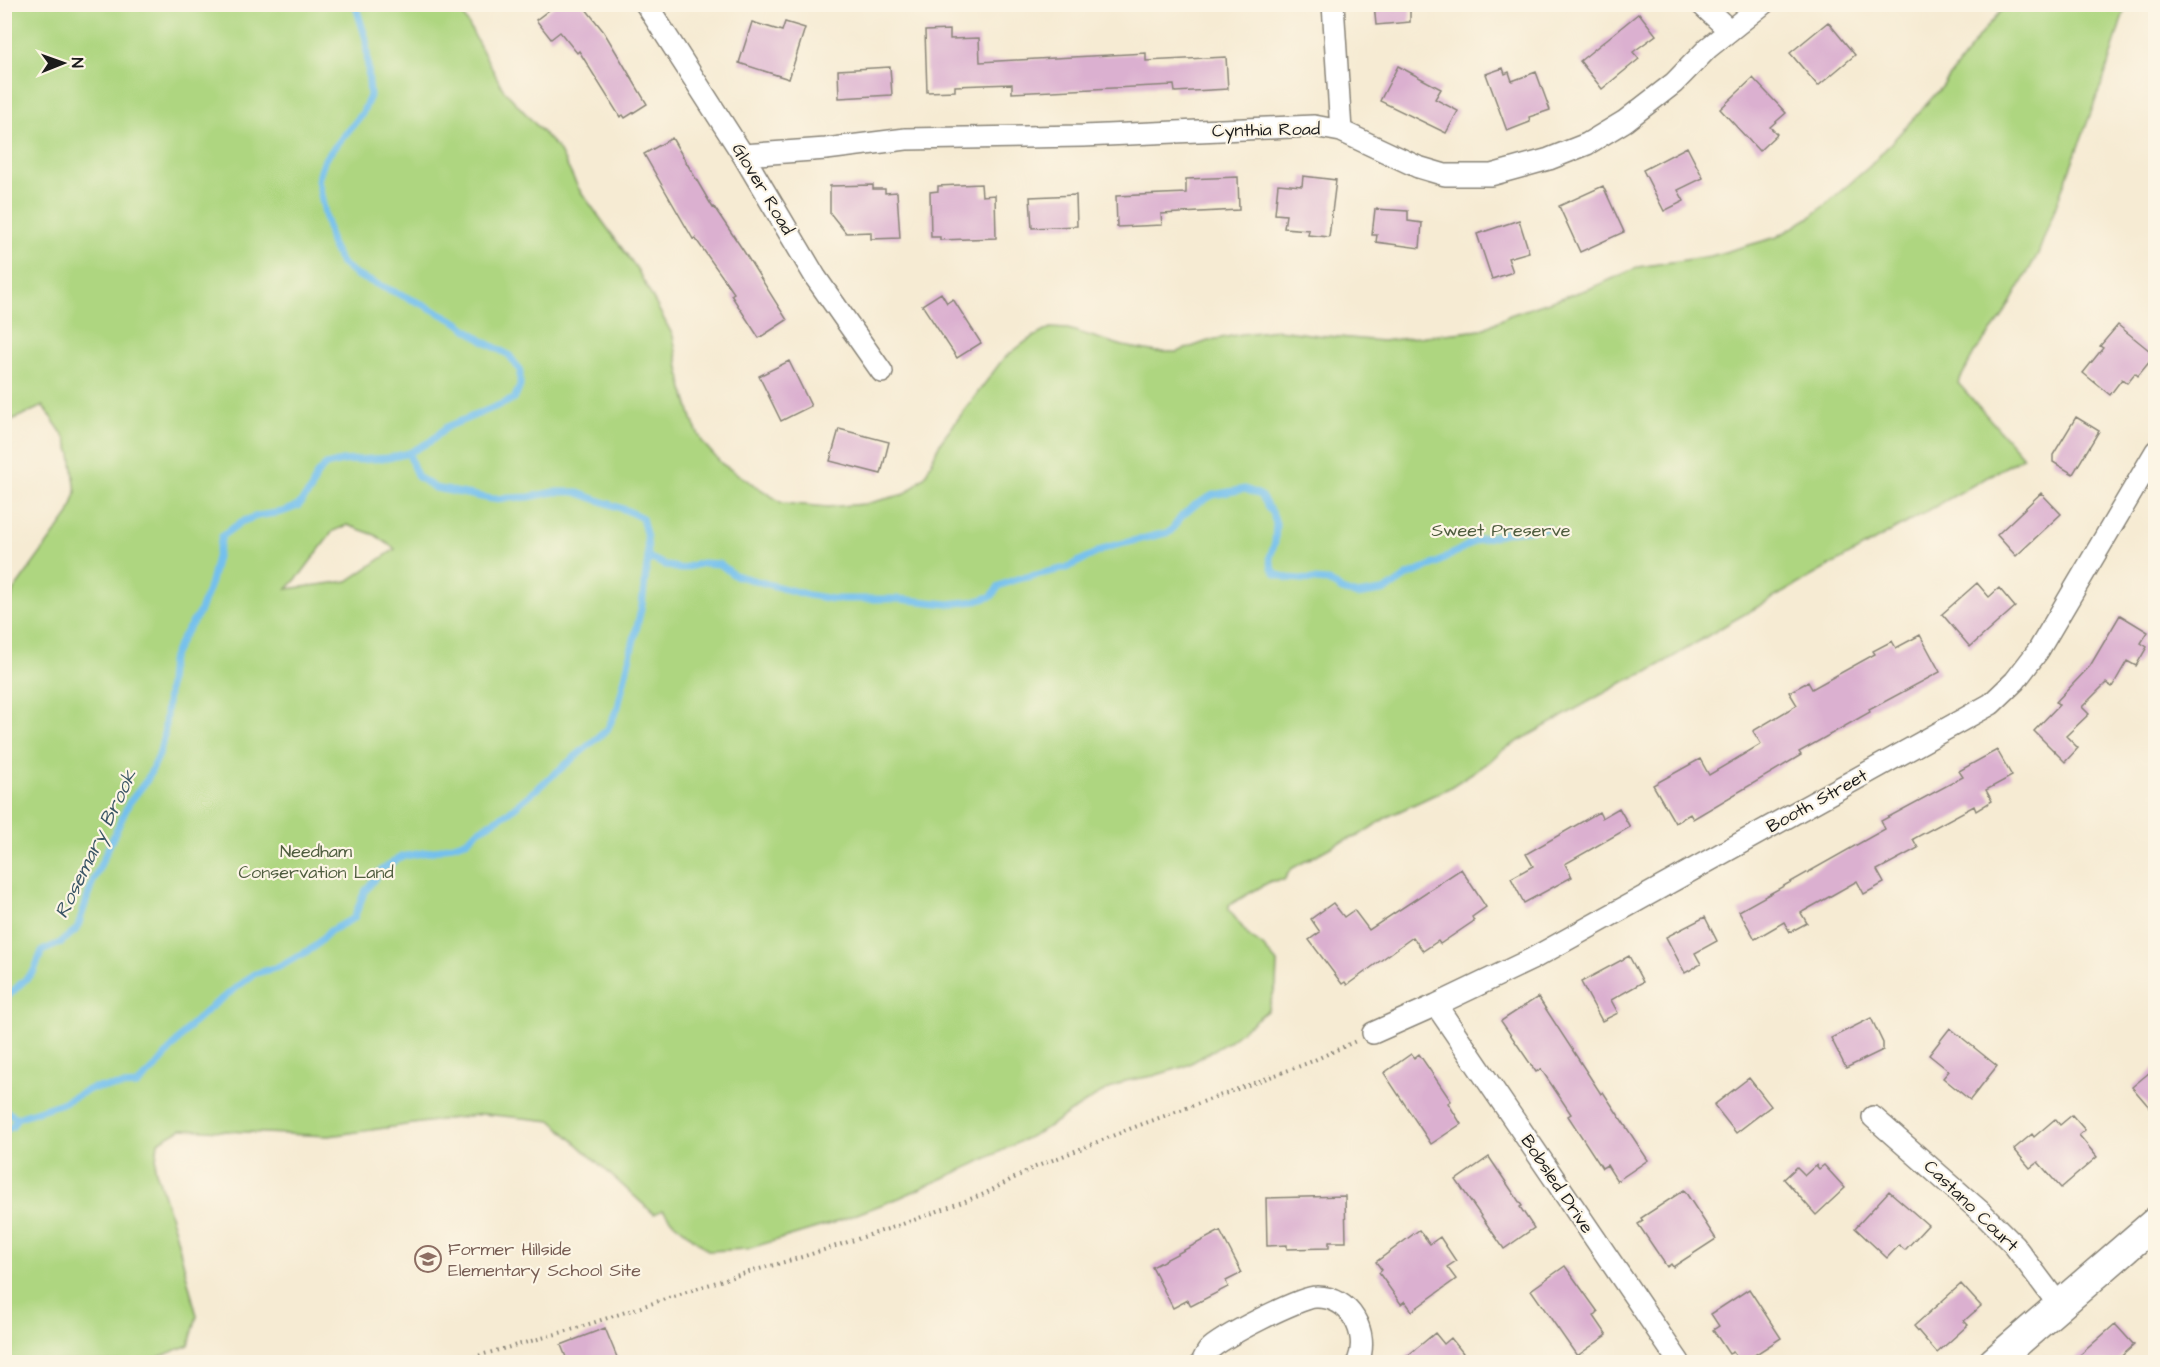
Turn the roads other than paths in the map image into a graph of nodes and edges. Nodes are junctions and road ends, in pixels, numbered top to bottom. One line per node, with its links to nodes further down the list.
1 (646, 4): 7 (street, Glover Road)
2 (1333, 4): 6 (street)
3 (1701, 4): 5 (street)
4 (1763, 4): 5 (street, Cynthia Road)
5 (1729, 30): 6 (street, Cynthia Road)
6 (1341, 132): 7 (street, Cynthia Road)
7 (743, 155): 8 (street, Glover Road)
8 (882, 372)
9 (2156, 451): 10 (street, Booth Street)
10 (1436, 1005): 11 (street, Booth Street); 17 (street, Bobsled Drive)
11 (1373, 1033)
12 (1873, 1117): 14 (street, Castano Court)
13 (2156, 1222): 14 (main road)
14 (2059, 1305): 18 (main road)
15 (1202, 1362): 16 (street)
16 (1358, 1362)
17 (1679, 1362)
18 (1994, 1362)

